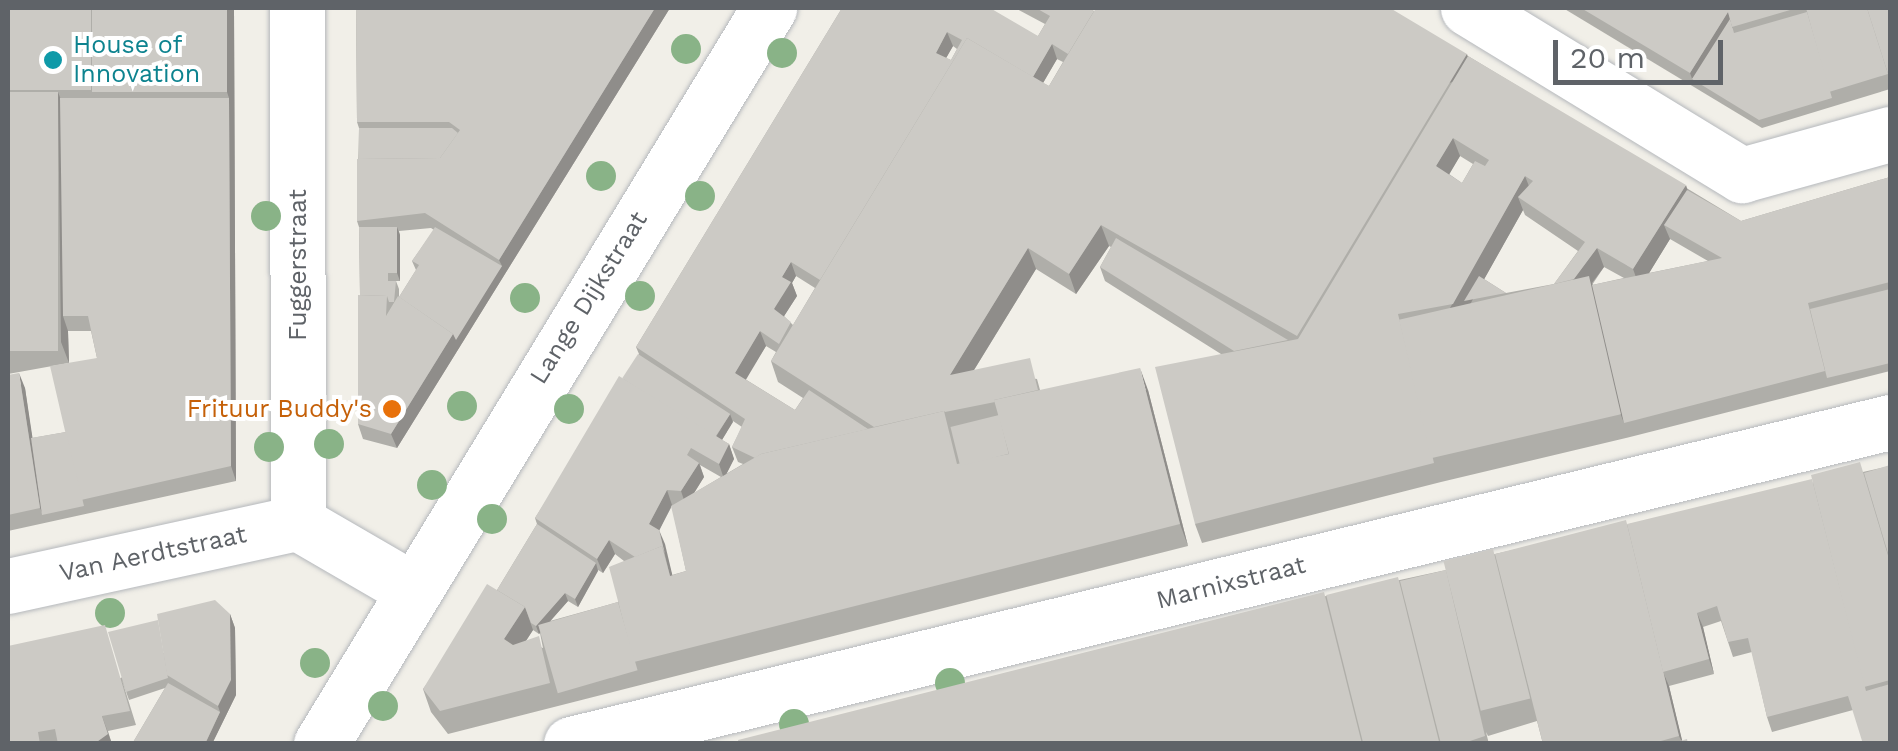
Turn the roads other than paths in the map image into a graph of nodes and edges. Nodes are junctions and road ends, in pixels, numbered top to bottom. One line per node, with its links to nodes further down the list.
1 (297, 8): 6 (street, Fuggerstraat)
2 (769, 8): 8 (street, Lange Dijkstraat)
3 (1468, 8): 4 (street)
4 (1890, 134)
5 (1890, 422): 10 (street, Marnixstraat)
6 (298, 523): 7 (street, Van Aerdtstraat); 8 (street)
7 (8, 586)
8 (410, 588): 9 (street, Lange Dijkstraat)
9 (320, 744)
10 (571, 744)

